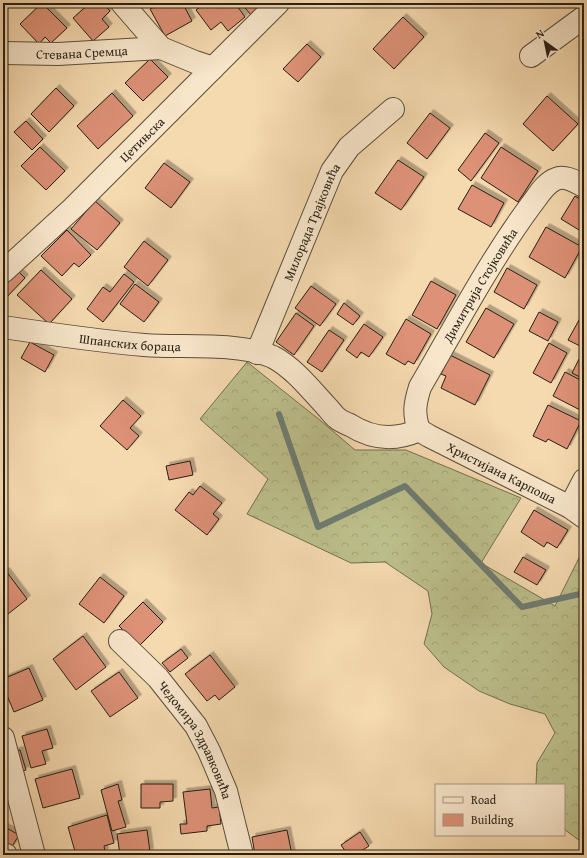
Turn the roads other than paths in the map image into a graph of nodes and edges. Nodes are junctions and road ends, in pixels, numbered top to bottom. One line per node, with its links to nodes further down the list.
1 (122, 3): 4 (street, Стевана Сремца)
2 (278, 3): 7 (street, Цетињска)
3 (584, 17): 6 (street)
4 (161, 48): 5 (street, Стевана Сремца); 7 (street, Стевана Сремца)
5 (3, 53)
6 (531, 56)
7 (213, 68): 10 (street, Цетињска)
8 (393, 109): 12 (street, Милорада Трајковића)
9 (584, 186): 13 (street, Димитрија Стојковића)
10 (4, 269)
11 (3, 327): 12 (street, Шпанских бораца)
12 (257, 353): 13 (street, Шпанских бораца)
13 (419, 430): 15 (street, Христијана Карпоша)
14 (584, 480): 15 (street)
15 (577, 512)
16 (120, 641): 21 (street, Чедомира Здравковића)
17 (3, 738): 20 (street)
18 (3, 854): 19 (street)
19 (6, 855)
20 (34, 855)
21 (242, 855)

